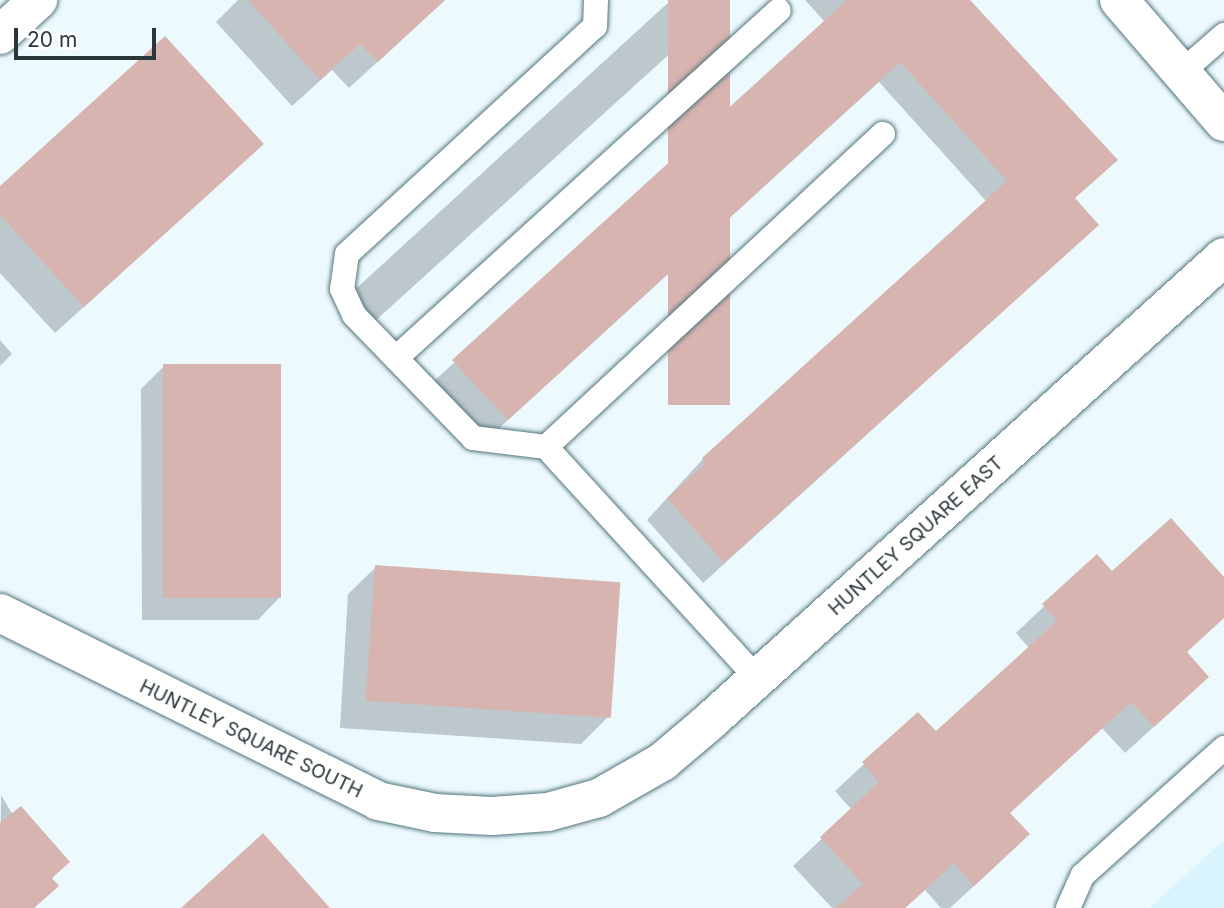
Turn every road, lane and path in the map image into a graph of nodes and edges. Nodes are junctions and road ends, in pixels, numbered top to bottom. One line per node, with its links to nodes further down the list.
1 (38, 0): 5 (street)
2 (596, 0): 11 (lane)
3 (1119, 0): 7 (street)
4 (779, 10): 11 (lane)
5 (0, 35)
6 (1224, 35): 7 (lane)
7 (1182, 71): 8 (street)
8 (1224, 122)
9 (883, 134): 12 (lane)
10 (1223, 258): 14 (street, HUNTLEY SQUARE EAST)
11 (396, 358): 12 (lane)
12 (546, 446): 14 (lane)
13 (0, 613): 16 (street, HUNTLEY SQUARE SOUTH)
14 (758, 679): 16 (street, HUNTLEY SQUARE EAST)
15 (1224, 748): 17 (lane)
16 (598, 798)
17 (1068, 908)

